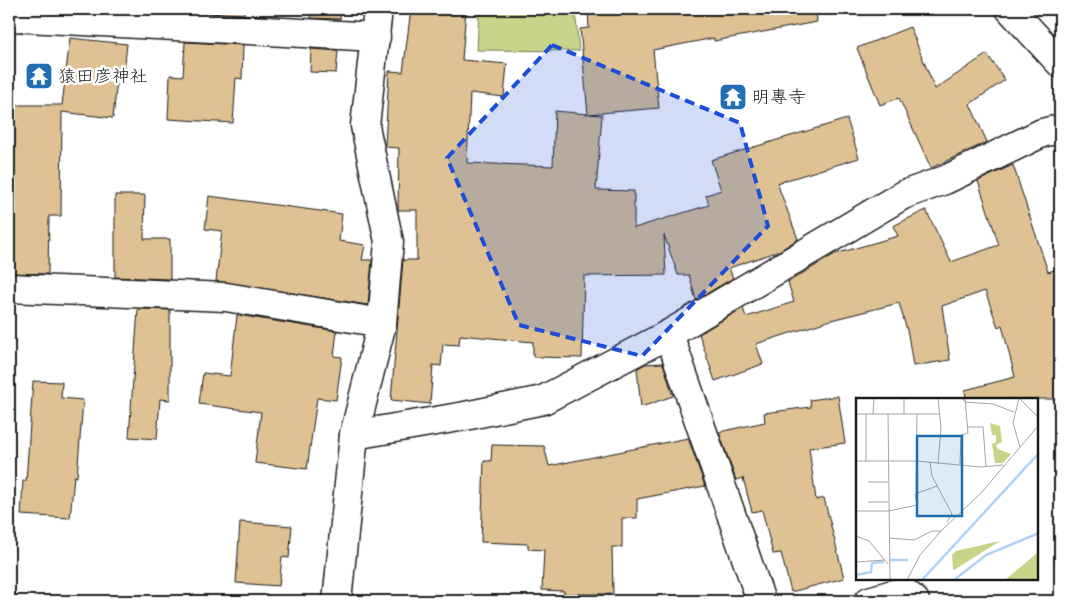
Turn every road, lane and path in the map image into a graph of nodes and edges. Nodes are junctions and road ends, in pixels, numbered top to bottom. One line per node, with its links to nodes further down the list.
1 (378, 9): 4 (street)
2 (1010, 9): 5 (street)
3 (9, 17): 4 (street)
4 (376, 37): 8 (street)
5 (1060, 63)
6 (1060, 133): 9 (street)
7 (9, 288): 8 (street)
8 (382, 323): 10 (street)
9 (669, 334): 10 (street); 12 (street)
10 (354, 436): 11 (street)
11 (337, 601)
12 (760, 601)
13 (870, 601): 14 (street)
14 (915, 601)

